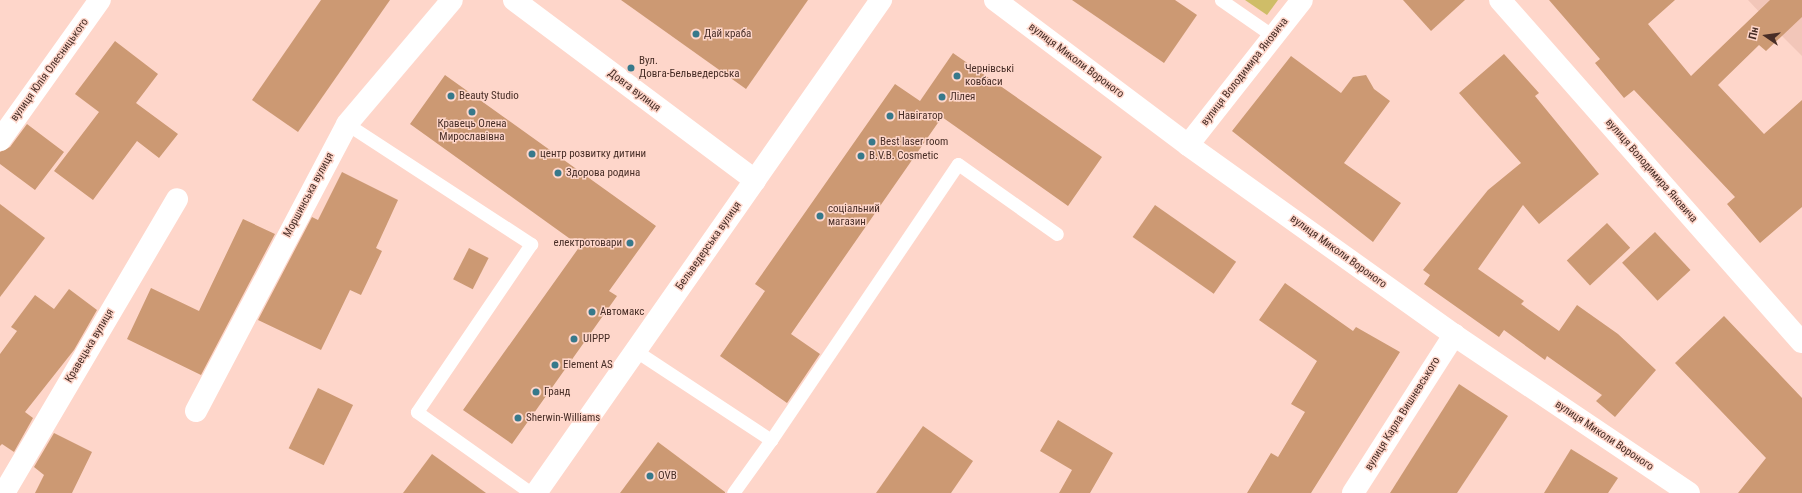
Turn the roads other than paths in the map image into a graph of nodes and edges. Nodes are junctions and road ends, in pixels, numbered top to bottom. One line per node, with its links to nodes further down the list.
1 (100, 0): 11 (street, вулиця Юлія Олесницького)
2 (452, 0): 10 (street, Моршинська вулиця)
3 (514, 0): 13 (street, Довга вулиця)
4 (881, 0): 13 (street, Бельведерська вулиця)
5 (995, 0): 12 (street, вулиця Миколи Вороного)
6 (1221, 0): 9 (lane)
7 (1302, 0): 9 (street, вулиця Володимира Яновича)
8 (1500, 0): 17 (street, вулиця Володимира Яновича)
9 (1273, 36): 12 (street, вулиця Володимира Яновича)
10 (347, 124): 19 (street, Моршинська вулиця); 22 (lane)
11 (0, 140)
12 (1188, 145): 16 (street, вулиця Миколи Вороного)
13 (755, 180): 18 (street, Бельведерська вулиця)
14 (177, 199): 21 (street, Кравецька вулиця)
15 (1057, 234): 20 (lane)
16 (1454, 335): 25 (street, вулиця Карла Вишневського); 26 (street, вулиця Миколи Вороного)
17 (1802, 342)
18 (636, 351): 20 (lane); 23 (street, Бельведерська вулиця)
19 (196, 411)
20 (771, 440): 24 (lane)
21 (4, 493)
22 (531, 493)
23 (536, 493)
24 (733, 493)
25 (1353, 493)
26 (1689, 493)

